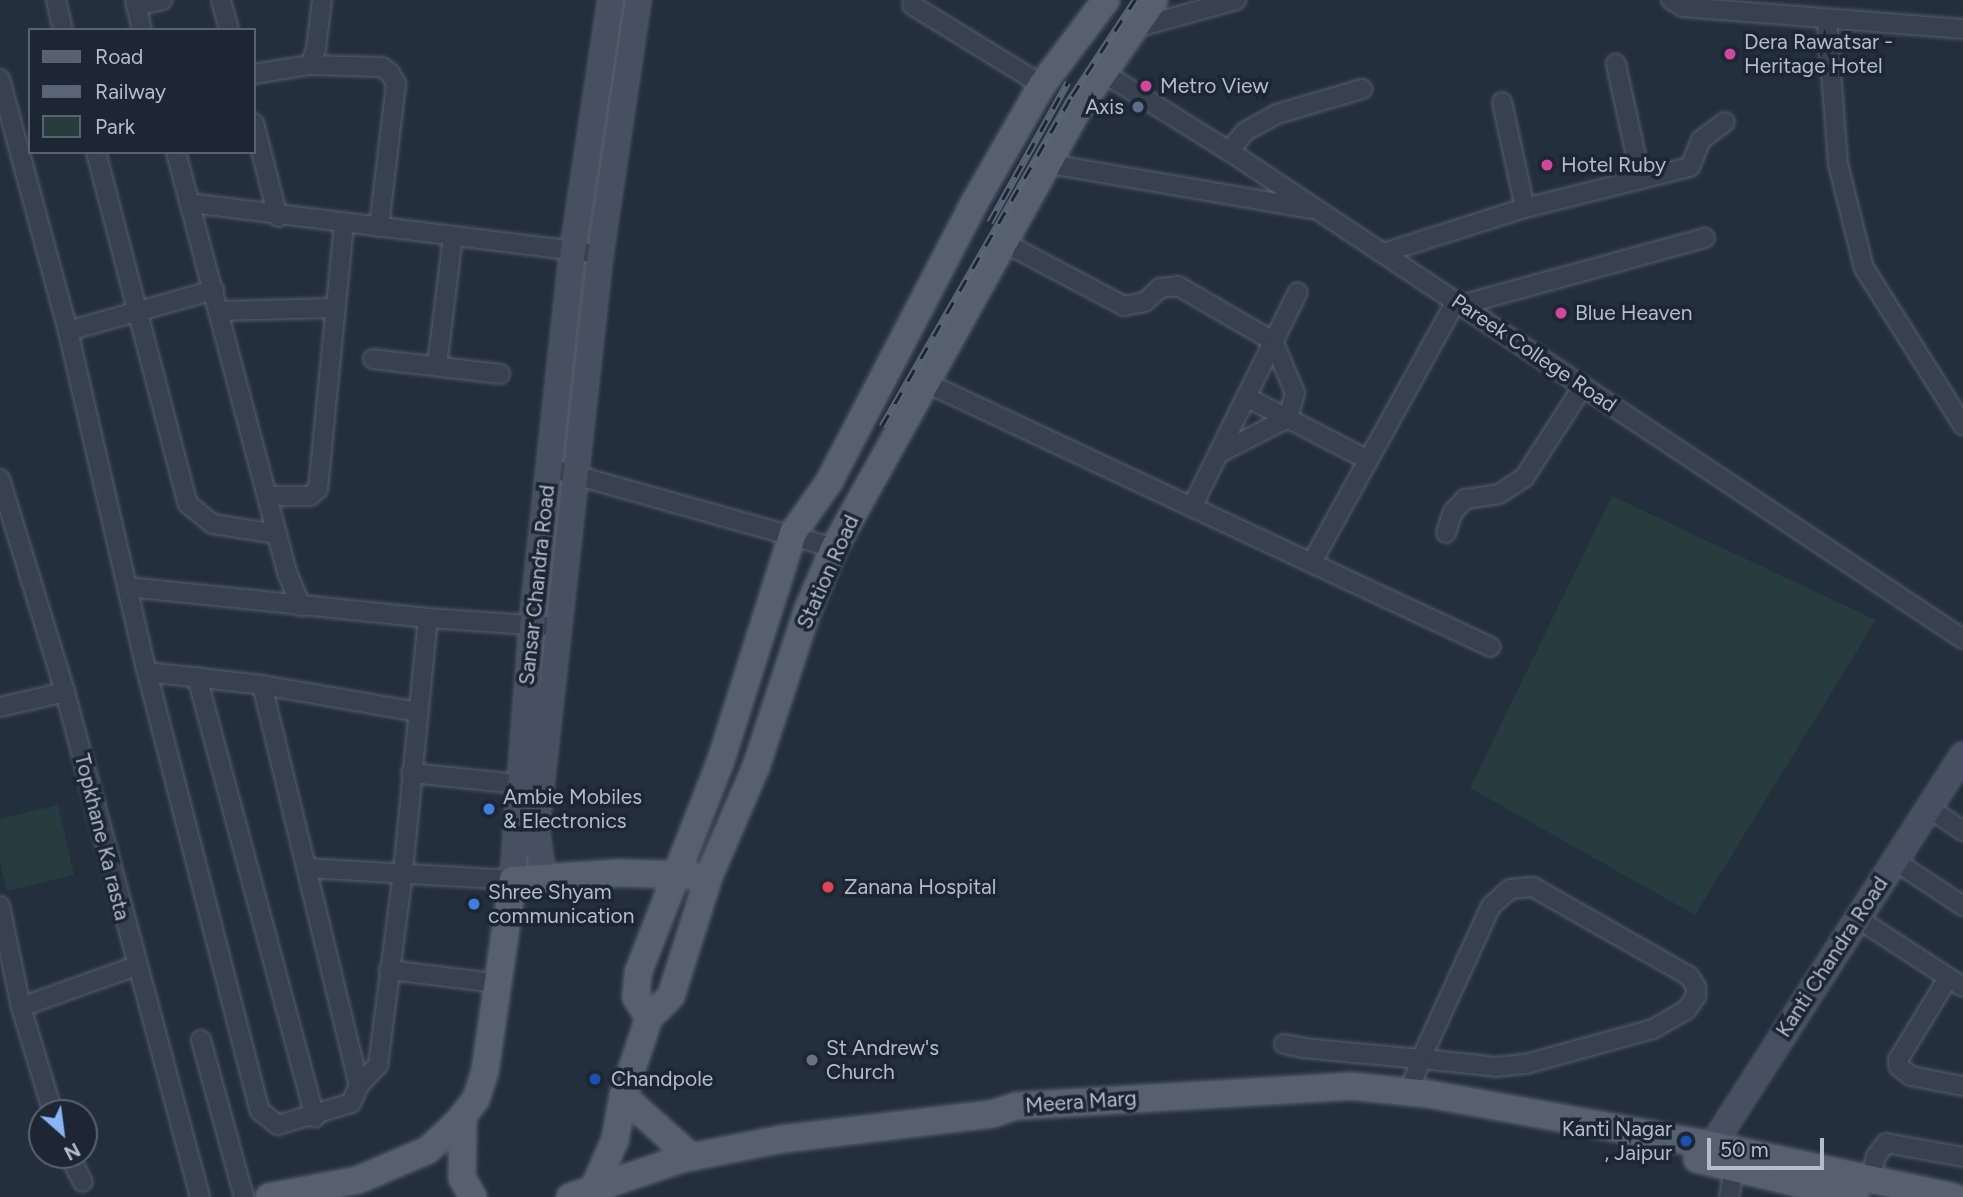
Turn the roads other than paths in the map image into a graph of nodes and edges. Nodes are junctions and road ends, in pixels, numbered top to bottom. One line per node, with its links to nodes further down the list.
1 (56, 0): 14 (street)
2 (162, 0): 11 (street)
3 (221, 0): 16 (street)
4 (322, 0): 20 (street)
5 (611, 0): 43 (street, Sansar Chandra Road)
6 (638, 0): 45 (street, Sansar Chandra Road)
7 (1106, 0): 24 (main road)
8 (1154, 0): 17 (main road, Station Road)
9 (1236, 0): 17 (street)
10 (1671, 0): 13 (street)
11 (135, 3): 15 (street)
12 (912, 5): 24 (street)
13 (1827, 20): 18 (street); 61 (street)
14 (62, 28)
15 (141, 28)
16 (228, 28)
17 (1130, 29): 21 (main road, Station Road)
18 (1963, 29)
19 (1616, 64): 33 (street)
20 (310, 65): 22 (street); 39 (street)
21 (1102, 72): 29 (street, Pareek College Road); 32 (main road, Station Road)
22 (256, 74)
23 (0, 79): 52 (street)
24 (1042, 85): 69 (main road)
25 (1362, 89): 29 (street)
26 (1502, 102): 35 (street)
27 (1725, 122): 33 (street)
28 (256, 131): 37 (street)
29 (1229, 151): 36 (street, Pareek College Road)
30 (97, 154): 49 (street)
31 (177, 154): 34 (street)
32 (1049, 164): 36 (street); 42 (main road, Station Road)
33 (1641, 179): 35 (street)
34 (190, 203): 37 (street); 46 (street)
35 (1525, 208): 44 (street)
36 (1319, 210): 44 (street, Pareek College Road)
37 (278, 216): 38 (street)
38 (344, 222): 39 (street); 50 (street)
39 (379, 227): 40 (street)
40 (453, 236): 43 (street); 55 (street)
41 (1705, 238): 48 (street)
42 (1005, 243): 53 (street); 57 (main road, Station Road)
43 (573, 251): 45 (street); 64 (street, Sansar Chandra Road)
44 (1383, 253): 48 (street, Pareek College Road)
45 (600, 254): 65 (street, Sansar Chandra Road)
46 (214, 290): 49 (street); 51 (street)
47 (1298, 292): 53 (street)
48 (1458, 303): 58 (street, Pareek College Road); 63 (street)
49 (138, 308): 52 (street); 71 (street)
50 (334, 309): 51 (street); 67 (street)
51 (218, 311): 67 (street)
52 (68, 331): 74 (street)
53 (1273, 341): 59 (street); 60 (street)
54 (373, 359): 55 (street)
55 (438, 366): 56 (street)
56 (500, 374)
57 (929, 384): 68 (street); 72 (main road, Station Road)
58 (1583, 386): 70 (street); 79 (street, Pareek College Road)
59 (1246, 397): 60 (street); 62 (street)
60 (1288, 418): 62 (street); 63 (street)
61 (1963, 425)
62 (1218, 454): 68 (street)
63 (1368, 460): 73 (street)
64 (550, 468): 65 (street); 77 (street, Sansar Chandra Road)
65 (578, 474): 69 (street); 78 (street, Sansar Chandra Road)
66 (0, 479): 84 (street, Topkhane Ka rasta)
67 (267, 496): 71 (street)
68 (1193, 505): 73 (street)
69 (793, 533): 72 (street); 95 (main road)
70 (1446, 533)
71 (277, 534): 75 (street)
72 (834, 548): 96 (main road, Station Road)
73 (1312, 562): 80 (street)
74 (128, 587): 75 (street); 81 (street)
75 (301, 606): 76 (street)
76 (428, 618): 77 (street); 86 (street)
77 (532, 626): 78 (street); 89 (street, Sansar Chandra Road)
78 (559, 627): 97 (street, Sansar Chandra Road)
79 (1963, 639)
80 (1491, 648)
81 (148, 672): 82 (street); 118 (street)
82 (197, 677): 83 (street); 118 (street)
83 (261, 685): 86 (street); 93 (street)
84 (65, 692): 85 (street); 102 (street, Topkhane Ka rasta)
85 (0, 708)
86 (418, 712): 88 (street)
87 (1963, 755): 90 (street, Kanti Chandra Road)
88 (411, 773): 89 (street); 94 (street)
89 (517, 784): 98 (street, Sansar Chandra Road)
90 (1929, 808): 91 (street); 92 (street, Kanti Chandra Road)
91 (1963, 831)
92 (1895, 861): 100 (street); 101 (street, Kanti Chandra Road)
93 (306, 868): 94 (street); 111 (street)
94 (403, 873): 98 (street); 103 (street)
95 (675, 875): 96 (main road); 97 (main road); 107 (main road)
96 (709, 876): 107 (main road, Station Road)
97 (543, 878): 98 (main road)
98 (513, 880): 105 (main road, Sansar Chandra Road)
99 (0, 906): 106 (street)
100 (1963, 906)
101 (1857, 918): 104 (street); 119 (street, Kanti Chandra Road)
102 (136, 966): 106 (street); 127 (street, Topkhane Ka rasta)
103 (389, 970): 105 (street); 111 (street)
104 (1955, 982): 112 (street)
105 (495, 983): 117 (main road, Sansar Chandra Road)
106 (21, 1007): 115 (street)
107 (649, 1018): 114 (main road, Station Road)
108 (201, 1040): 128 (street)
109 (1284, 1044): 110 (street)
110 (1421, 1059): 110 (street); 113 (street)
111 (359, 1085): 118 (street)
112 (1963, 1086)
113 (1409, 1092): 116 (main road, Meera Marg); 119 (main road, Meera Marg)
114 (623, 1096): 120 (main road); 125 (main road, Station Road)
115 (49, 1099)
116 (992, 1114): 119 (main road, Meera Marg); 120 (main road)
117 (463, 1115): 129 (main road, Sansar Chandra Road); 130 (main road)
118 (315, 1117)
119 (1707, 1153): 123 (main road, Meera Marg); 126 (main road, Meera Marg)
120 (691, 1157): 125 (main road)
121 (1963, 1157): 126 (street)
122 (76, 1169): 124 (street)
123 (1734, 1169): 126 (main road, Meera Marg); 132 (street)
124 (83, 1182)
125 (596, 1185): 131 (main road)
126 (1863, 1188): 133 (main road, Meera Marg)
127 (200, 1197)
128 (244, 1197)
129 (268, 1197)
130 (473, 1197)
131 (570, 1197)
132 (1729, 1197)
133 (1953, 1197)

